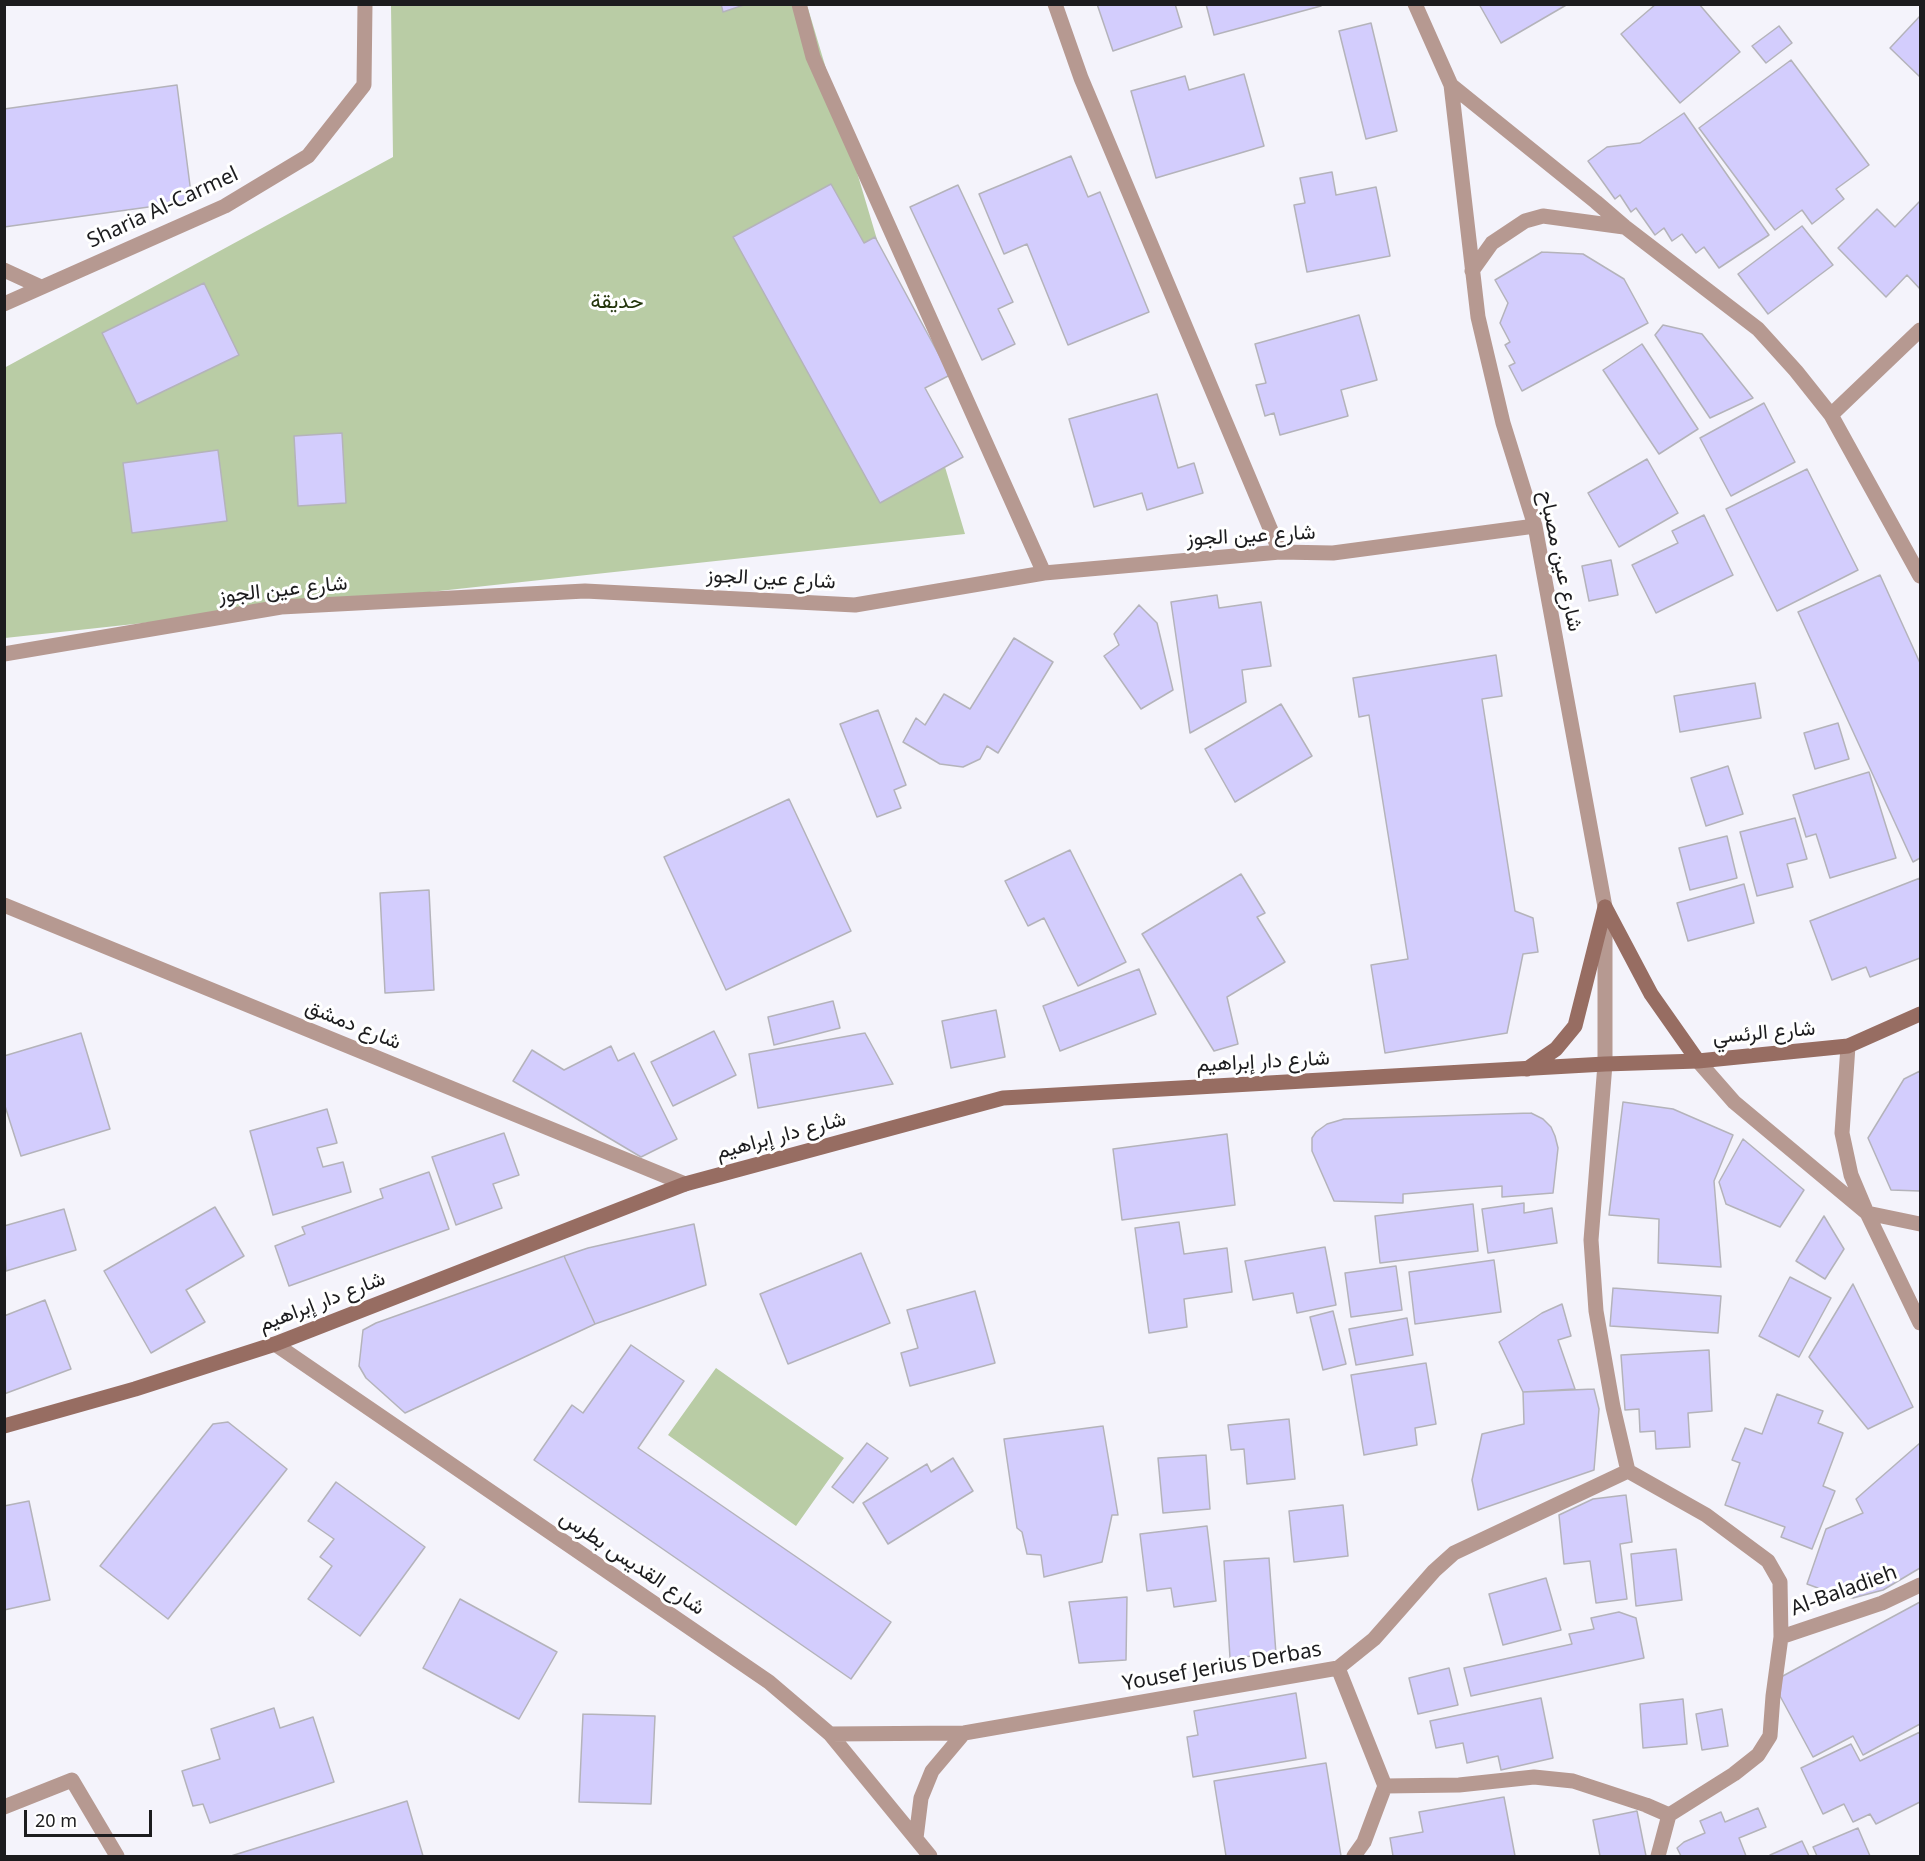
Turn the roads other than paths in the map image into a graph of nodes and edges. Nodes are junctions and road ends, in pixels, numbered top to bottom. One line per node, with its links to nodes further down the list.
1 (365, 4): 9 (street, Sharia Al-Carmel)
2 (799, 4): 15 (street)
3 (1055, 4): 14 (street)
4 (1415, 4): 5 (street, شارع عين مصباح)
5 (1451, 86): 6 (street); 8 (street, شارع عين مصباح)
6 (1624, 227): 8 (street); 12 (street)
7 (4, 270): 9 (street)
8 (1472, 271): 13 (street, شارع عين مصباح)
9 (41, 287): 10 (street, Sharia Al-Carmel)
10 (4, 304)
11 (1920, 330): 12 (street)
12 (1831, 415): 16 (street)
13 (1535, 526): 14 (street, شارع عين الجوز); 19 (street, شارع عين مصباح)
14 (1280, 552): 15 (street, شارع عين الجوز)
15 (1044, 573): 17 (street, شارع عين الجوز)
16 (1920, 576)
17 (4, 654)
18 (4, 905): 25 (street, شارع دمشق)
19 (1605, 907): 22 (main road); 23 (street, شارع عين مصباح); 24 (main road)
20 (1920, 1014): 21 (main road, شارع الرئسي)
21 (1848, 1046): 22 (main road, شارع الرئسي); 26 (street)
22 (1698, 1061): 23 (main road, شارع الرئسي); 26 (street)
23 (1605, 1064): 24 (main road, شارع دار إبراهيم); 31 (street, شارع عين مصباح)
24 (1527, 1068): 25 (main road, شارع دار إبراهيم)
25 (685, 1184): 29 (main road, شارع دار إبراهيم)
26 (1867, 1213): 27 (street); 28 (street)
27 (1920, 1224)
28 (1920, 1323)
29 (275, 1344): 30 (main road, شارع دار إبراهيم); 36 (street, شارع القديس بطرس)
30 (4, 1426)
31 (1629, 1471): 33 (street); 34 (street, Yousef Jerius Derbas)
32 (1920, 1585): 33 (street, Al-Baladieh)
33 (1781, 1636): 39 (street)
34 (1338, 1668): 35 (street, Yousef Jerius Derbas); 37 (street)
35 (964, 1732): 36 (street, Yousef Jerius Derbas); 40 (street)
36 (830, 1734): 40 (street, شارع القديس بطرس)
37 (1385, 1786): 39 (street); 43 (street)
38 (4, 1807): 41 (street)
39 (1669, 1815): 44 (street)
40 (916, 1838): 42 (street, شارع القديس بطرس)
41 (117, 1857)
42 (930, 1857)
43 (1354, 1857)
44 (1658, 1857)

